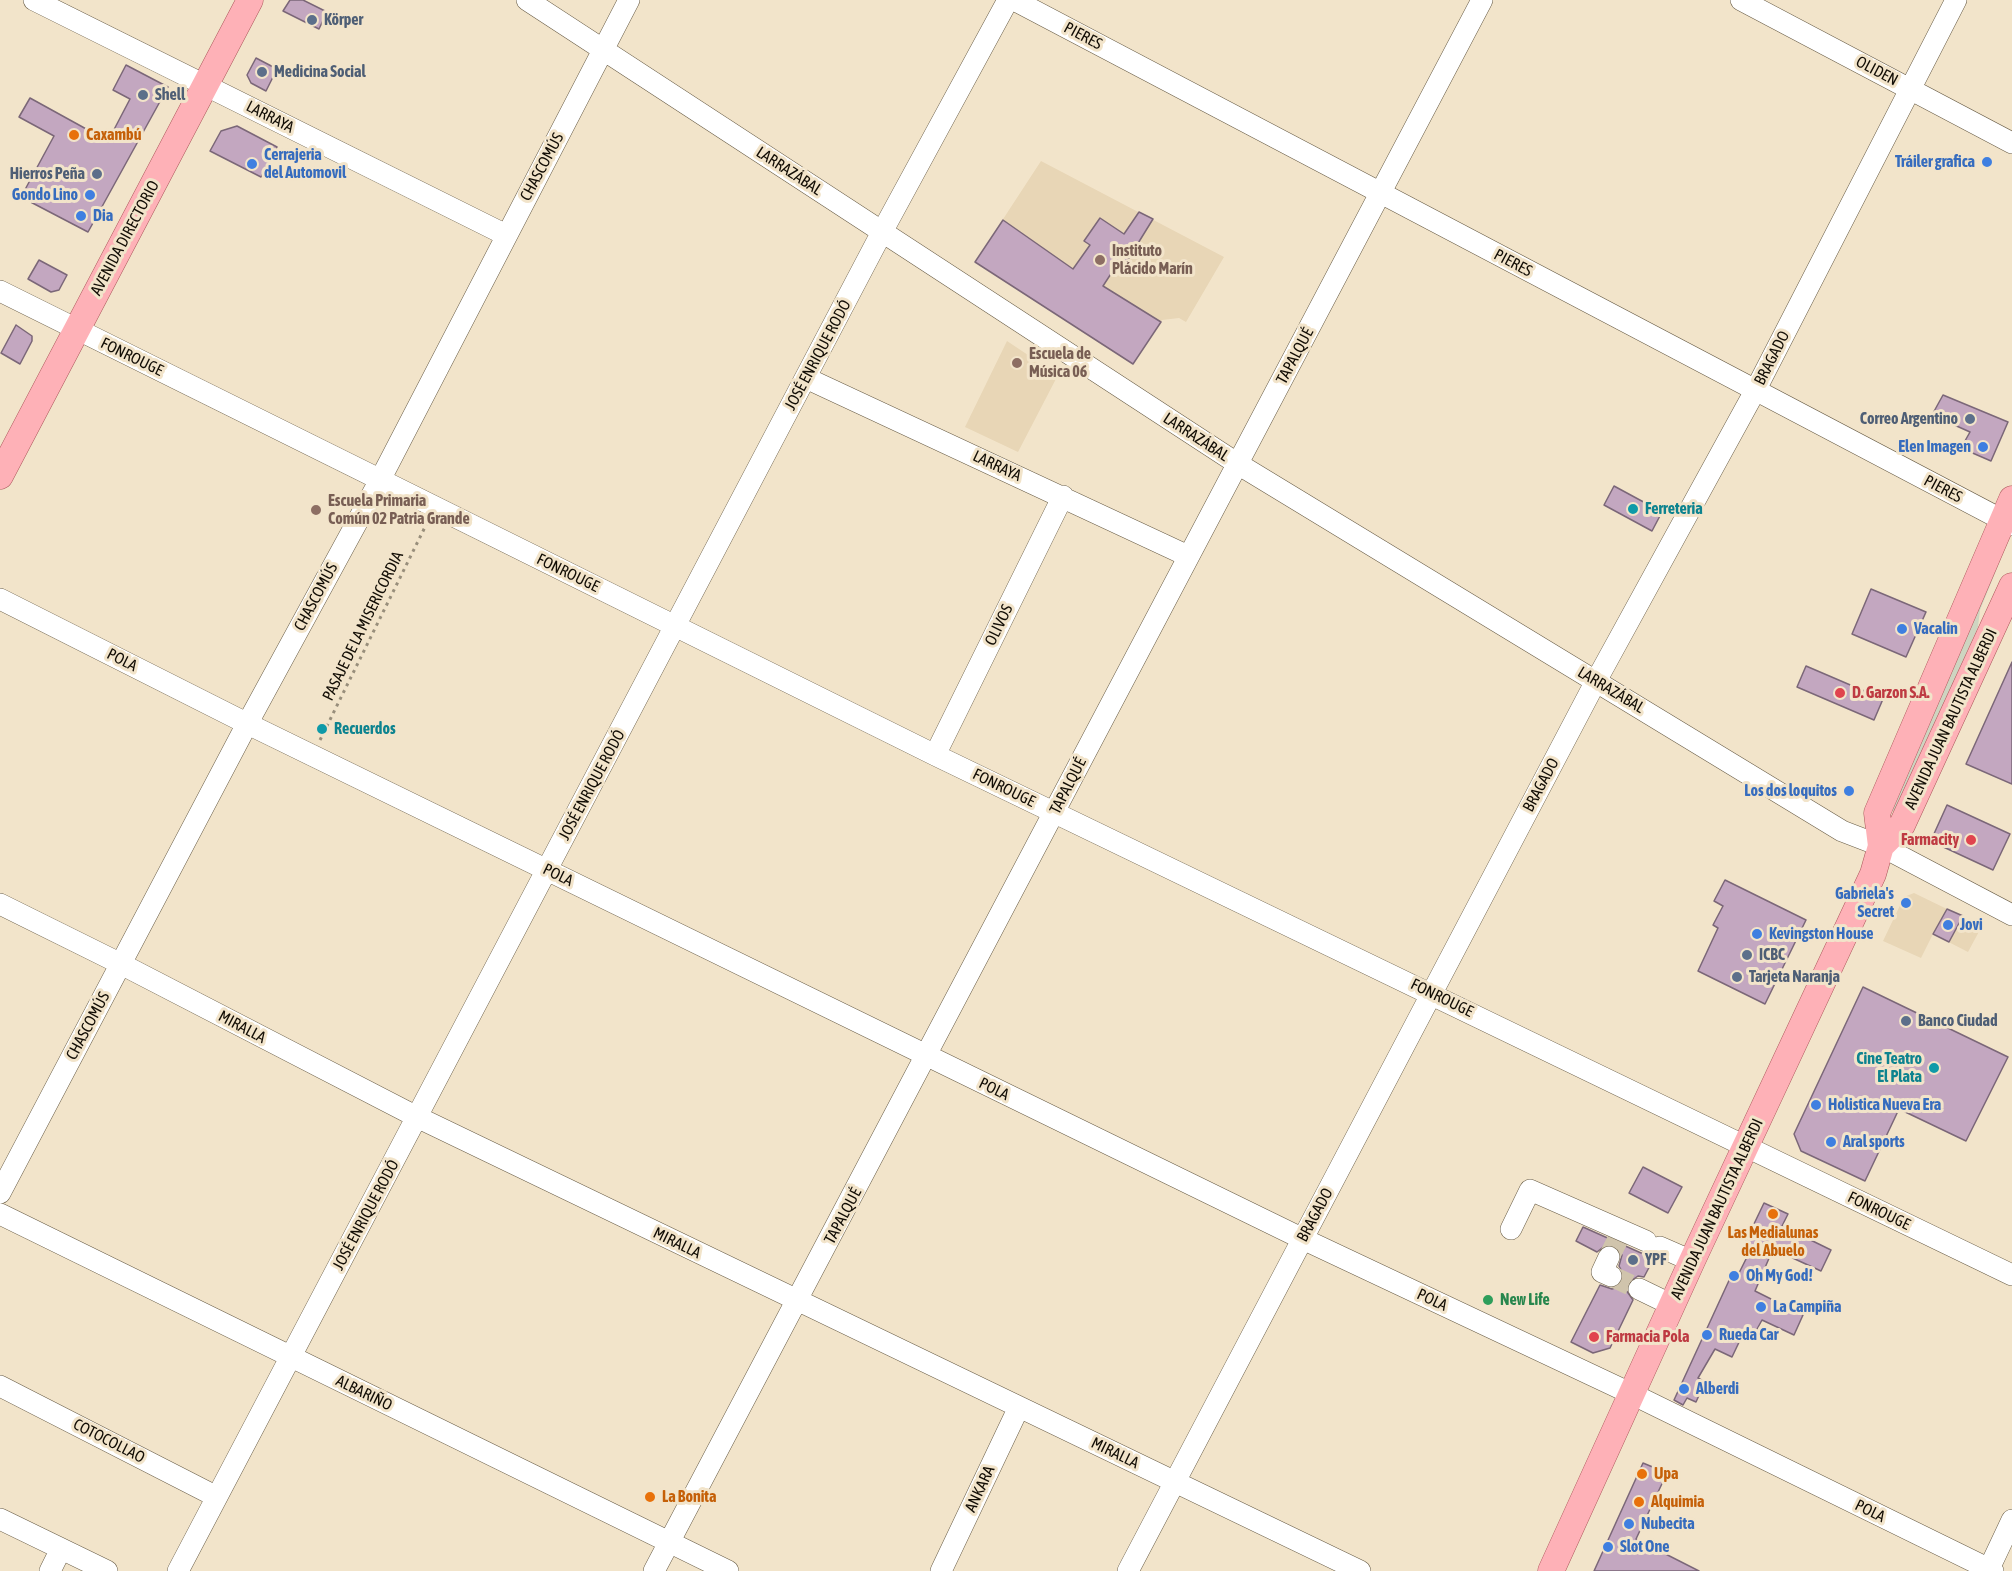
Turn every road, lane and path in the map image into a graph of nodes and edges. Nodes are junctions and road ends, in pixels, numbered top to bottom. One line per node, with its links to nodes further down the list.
1 (34, 0): 11 (street, LARRAYA)
2 (250, 0): 11 (main road, AVENIDA DIRECTORIO)
3 (528, 0): 10 (street, LARRAZÁBAL)
4 (629, 0): 10 (street, CHASCOMÚS)
5 (1008, 0): 15 (street, JOSÉ ENRIQUE RODÓ)
6 (1014, 0): 14 (street, PIERES)
7 (1482, 0): 14 (street, TAPALQUÉ)
8 (1741, 0): 12 (street, OLIDEN)
9 (1956, 0): 12 (street, BRAGADO)
10 (604, 49): 15 (street, LARRAZÁBAL); 16 (street, CHASCOMÚS)
11 (205, 85): 16 (street, LARRAYA); 18 (main road, AVENIDA DIRECTORIO)
12 (1909, 88): 13 (street, OLIDEN); 20 (street, BRAGADO)
13 (2012, 143)
14 (1382, 193): 20 (street, PIERES); 21 (street, TAPALQUÉ)
15 (882, 232): 19 (street, JOSÉ ENRIQUE RODÓ); 21 (street, LARRAZÁBAL)
16 (506, 235): 23 (street, CHASCOMÚS)
17 (0, 291): 18 (street, FONROUGE)
18 (76, 329): 22 (main road, AVENIDA DIRECTORIO); 23 (street, FONROUGE)
19 (806, 378): 24 (street, LARRAYA); 30 (street, JOSÉ ENRIQUE RODÓ)
20 (1755, 391): 26 (street, PIERES); 31 (street, BRAGADO)
21 (1238, 464): 27 (street, TAPALQUÉ); 31 (street, LARRAZÁBAL)
22 (0, 476)
23 (380, 480): 25 (street, FONROUGE); 32 (street, CHASCOMÚS)
24 (1062, 496): 27 (street, LARRAYA); 34 (street, OLIVOS)
25 (435, 507): 30 (street, FONROUGE); 33 (path, PASAJE DE LA MISERICORDIA)
26 (2009, 515): 36 (main road, AVENIDA JUAN BAUTISTA ALBERDI)
27 (1188, 556): 35 (street, TAPALQUÉ)
28 (2012, 586): 36 (main road, AVENIDA JUAN BAUTISTA ALBERDI)
29 (0, 599): 32 (street, POLA)
30 (675, 626): 34 (street, FONROUGE); 37 (street, JOSÉ ENRIQUE RODÓ)
31 (1596, 681): 36 (street, LARRAZÁBAL); 41 (street, BRAGADO)
32 (248, 724): 33 (street, POLA); 40 (street, CHASCOMÚS)
33 (313, 755): 37 (street, POLA)
34 (935, 755): 35 (street, FONROUGE)
35 (1054, 812): 41 (street, FONROUGE); 42 (street, TAPALQUÉ)
36 (1881, 846): 39 (street, LARRAZÁBAL); 44 (main road, AVENIDA JUAN BAUTISTA ALBERDI)
37 (548, 870): 42 (street, POLA); 43 (street, JOSÉ ENRIQUE RODÓ)
38 (0, 904): 40 (street, MIRALLA)
39 (2012, 915)
40 (121, 964): 43 (street, MIRALLA); 45 (street, CHASCOMÚS)
41 (1432, 993): 44 (street, FONROUGE); 48 (street, BRAGADO)
42 (928, 1056): 48 (street, POLA); 52 (street, TAPALQUÉ)
43 (417, 1117): 52 (street, MIRALLA); 54 (street, JOSÉ ENRIQUE RODÓ)
44 (1746, 1147): 49 (main road, AVENIDA JUAN BAUTISTA ALBERDI); 50 (street, FONROUGE)
45 (0, 1193)
46 (0, 1214): 54 (street, ALBARIÑO)
47 (1511, 1228): 49 (street)
48 (1303, 1239): 56 (street, POLA); 58 (street, BRAGADO)
49 (1692, 1261): 53 (main road, AVENIDA JUAN BAUTISTA ALBERDI)
50 (2012, 1275)
51 (1639, 1289): 53 (street)
52 (798, 1301): 57 (street, MIRALLA); 62 (street, TAPALQUÉ)
53 (1672, 1305): 56 (main road, AVENIDA JUAN BAUTISTA ALBERDI)
54 (291, 1358): 59 (street, JOSÉ ENRIQUE RODÓ); 62 (street, ALBARIÑO)
55 (0, 1386): 59 (street, COTOCOLLAO)
56 (1632, 1394): 64 (street, POLA); 73 (main road, AVENIDA JUAN BAUTISTA ALBERDI)
57 (1019, 1407): 58 (street, MIRALLA); 70 (street, ANKARA)
58 (1174, 1481): 71 (street, BRAGADO); 72 (street, MIRALLA)
59 (217, 1497): 67 (street, JOSÉ ENRIQUE RODÓ)
60 (0, 1519): 63 (street)
61 (2012, 1520): 64 (street)
62 (669, 1543): 68 (street, TAPALQUÉ); 69 (street, ALBARIÑO)
63 (62, 1549): 65 (street); 66 (street)
64 (1990, 1570)
65 (50, 1571)
66 (107, 1571)
67 (178, 1571)
68 (654, 1571)
69 (728, 1571)
70 (941, 1571)
71 (1128, 1571)
72 (1360, 1571)
73 (1551, 1571)

